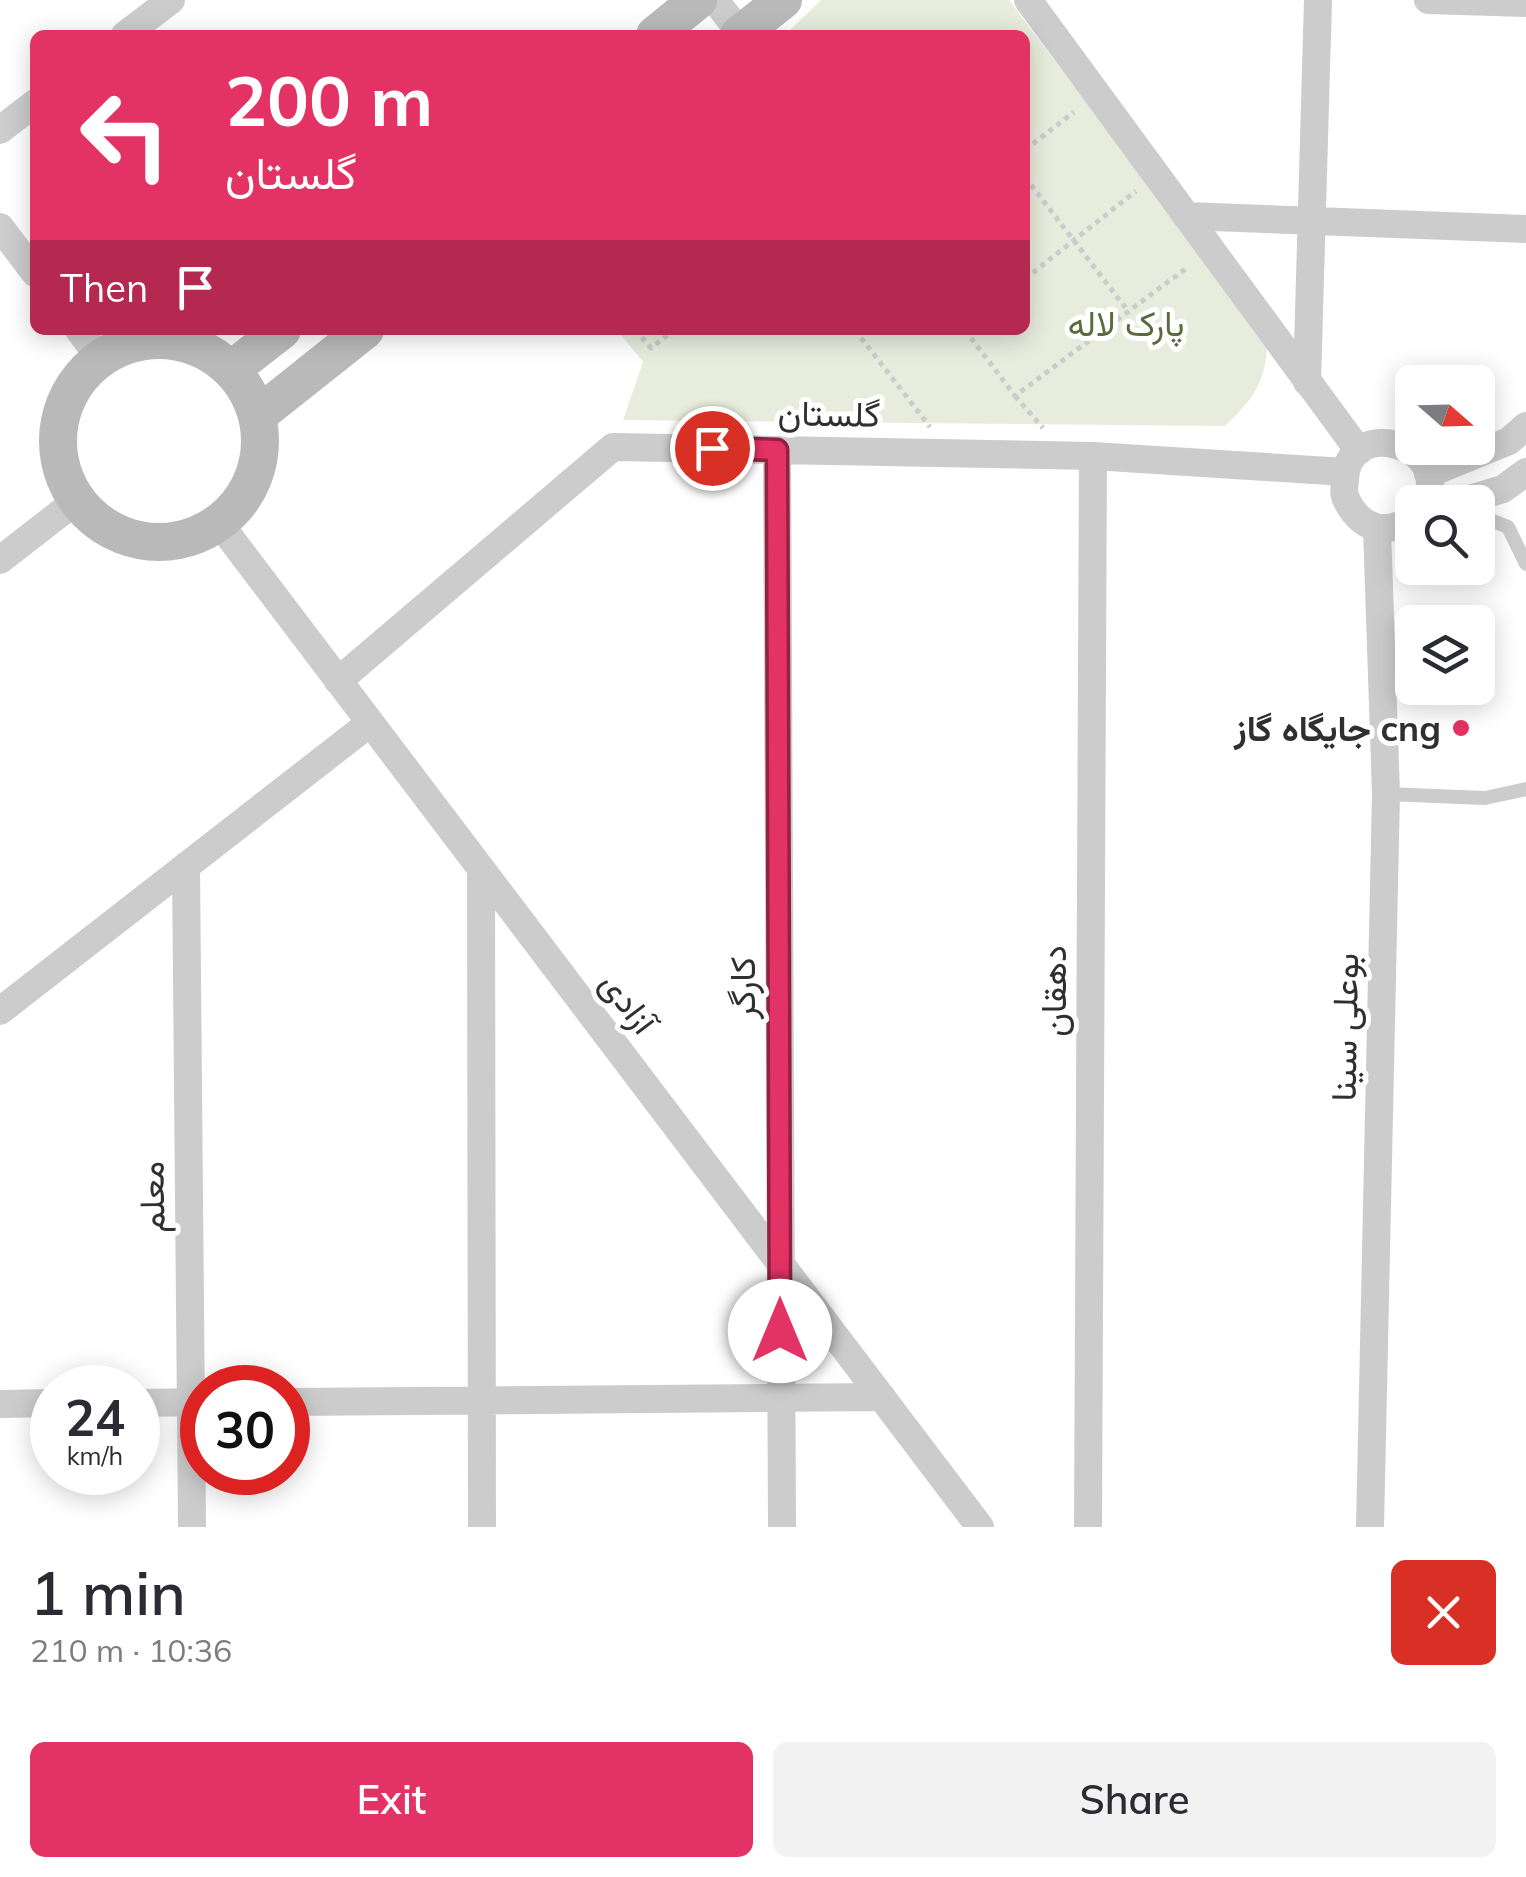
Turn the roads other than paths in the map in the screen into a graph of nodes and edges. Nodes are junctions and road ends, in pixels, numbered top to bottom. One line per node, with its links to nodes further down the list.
1 (171, 0): 9 (street)
2 (698, 0): 10 (street)
3 (716, 0): 11 (street)
4 (783, 0): 12 (street)
5 (1028, 0): 15 (street)
6 (1318, 0): 16 (street)
7 (1428, 0): 8 (street)
8 (1526, 3)
9 (132, 30)
10 (662, 30)
11 (737, 30)
12 (745, 30)
13 (30, 107): 14 (street)
14 (0, 130)
15 (1186, 216): 16 (street); 24 (street)
16 (1311, 220): 18 (street); 24 (street)
17 (0, 227): 19 (street)
18 (1526, 228)
19 (30, 266)
20 (276, 335): 23 (street)
21 (359, 335): 25 (street)
22 (89, 344): 23 (street); 34 (street)
23 (231, 370): 25 (street)
24 (1308, 382): 29 (street)
25 (258, 415): 36 (street)
26 (1526, 426): 32 (street)
27 (777, 450): 28 (street, گلستان); 41 (street, گلستان); 48 (street, کارگر)
28 (1094, 456): 29 (street, گلستان); 61 (street, دهقان)
29 (1352, 462): 31 (street, گلستان); 38 (street)
30 (1526, 472): 33 (street)
31 (1425, 485)
32 (1431, 485)
33 (1495, 491)
34 (76, 501): 36 (street); 39 (street)
35 (1495, 522): 40 (lane)
36 (219, 523): 41 (street, آزادی)
37 (1395, 527): 38 (street)
38 (1378, 528): 44 (street, بوعلی سینا)
39 (0, 560)
40 (1526, 564)
41 (338, 680): 42 (street, آزادی)
42 (370, 723): 45 (street); 46 (street, آزادی)
43 (1526, 789): 44 (lane)
44 (1386, 794): 62 (street, بوعلی سینا)
45 (186, 866): 47 (street); 49 (street, معلم)
46 (481, 869): 48 (street, آزادی); 52 (street)
47 (0, 1011)
48 (780, 1264): 50 (street, کارگر); 51 (street, آزادی)
49 (195, 1365)
50 (781, 1398): 51 (street); 52 (street); 59 (street, کارگر)
51 (882, 1398): 60 (street, آزادی)
52 (481, 1400): 53 (street); 58 (street)
53 (310, 1402)
54 (30, 1403): 55 (street)
55 (0, 1404)
56 (193, 1495): 57 (street, معلم)
57 (192, 1527)
58 (482, 1527)
59 (782, 1527)
60 (980, 1527)
61 (1088, 1527)
62 (1370, 1527)

